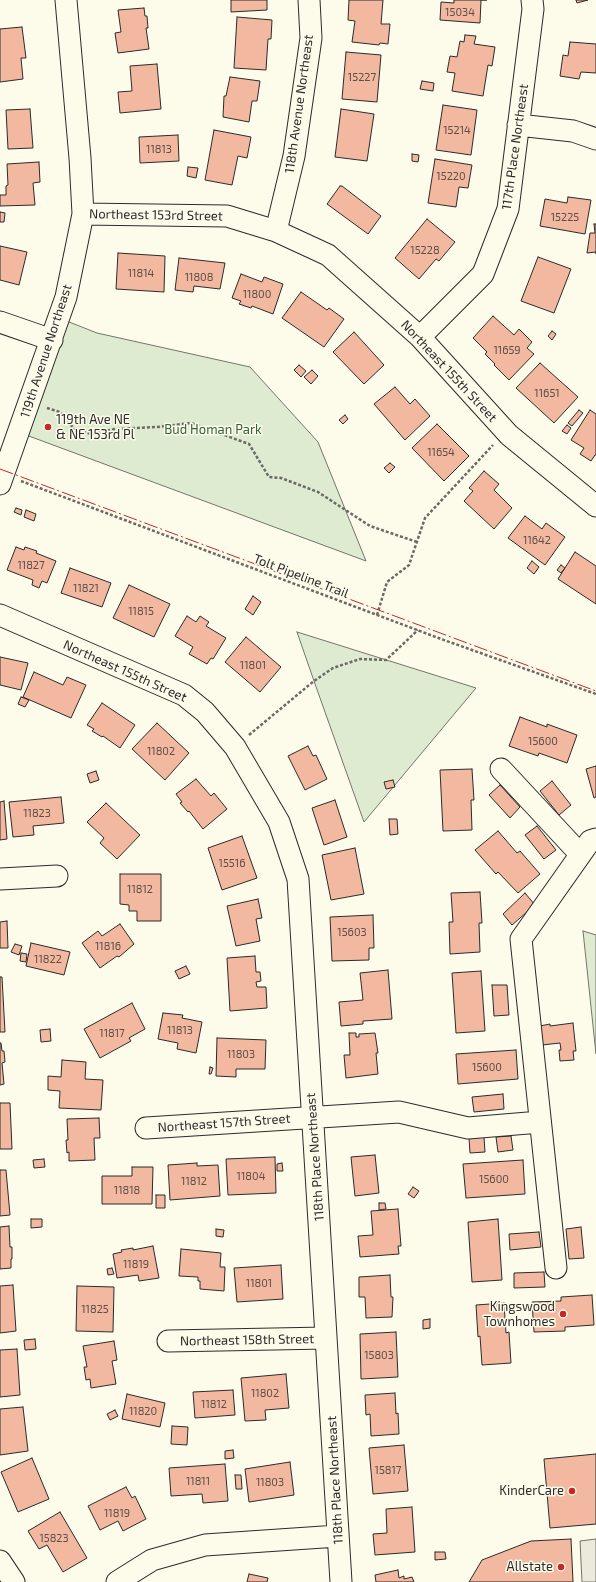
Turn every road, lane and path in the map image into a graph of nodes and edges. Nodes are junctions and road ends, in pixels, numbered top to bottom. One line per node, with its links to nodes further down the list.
1 (66, 0): 6 (street, 119th Avenue Northeast)
2 (309, 0): 7 (street, 118th Avenue Northeast)
3 (532, 0): 4 (street, 117th Place Northeast)
4 (518, 125): 5 (street); 9 (street, 117th Place Northeast)
5 (596, 139)
6 (83, 214): 7 (street, Northeast 153rd Street); 10 (street, 119th Avenue Northeast)
7 (276, 231): 9 (street, Northeast 155th Street)
8 (0, 322): 10 (street)
9 (420, 337): 12 (street, Northeast 155th Street)
10 (52, 340): 11 (street, 119th Avenue Northeast)
11 (30, 401): 13 (street, 119th Avenue Northeast); 15 (path)
12 (506, 432): 14 (street, Northeast 155th Street); 15 (path)
13 (2, 479): 17 (path, Tolt Pipeline Trail)
14 (596, 506)
15 (416, 542): 17 (path)
16 (0, 615): 20 (street, Northeast 155th Street)
17 (377, 615): 18 (path, Tolt Pipeline Trail)
18 (418, 630): 19 (path, Tolt Pipeline Trail); 20 (path)
19 (596, 694)
20 (235, 747): 26 (street, 118th Place Northeast)
21 (501, 769): 23 (street)
22 (596, 839): 23 (street)
23 (580, 854): 27 (street)
24 (56, 876): 25 (street)
25 (0, 879)
26 (312, 1117): 27 (street, Northeast 157th Street); 28 (street, Northeast 157th Street); 30 (street, 118th Place Northeast)
27 (540, 1122): 29 (street)
28 (146, 1128)
29 (556, 1268)
30 (326, 1338): 31 (street, Northeast 158th Street); 32 (street, 118th Place Northeast)
31 (168, 1341)
32 (338, 1536): 35 (street); 36 (street, 118th Place Northeast)
33 (0, 1561): 34 (street)
34 (14, 1582)
35 (117, 1582)
36 (341, 1582)

